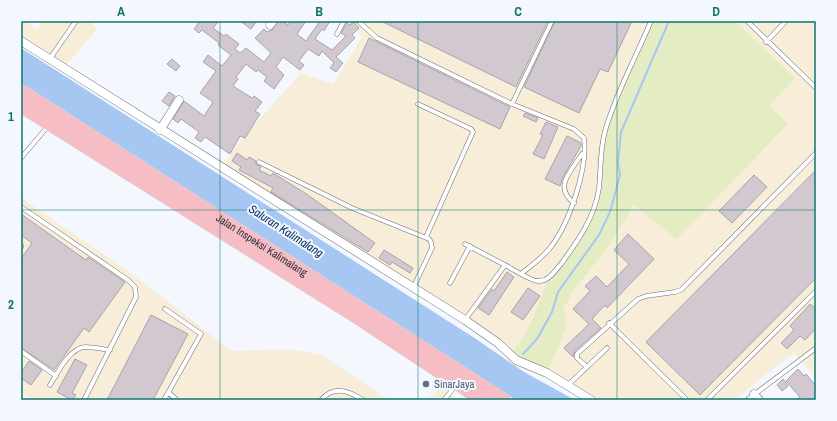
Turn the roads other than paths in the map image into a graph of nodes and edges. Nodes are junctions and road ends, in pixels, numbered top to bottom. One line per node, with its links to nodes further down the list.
1 (76, 21): 11 (lane)
2 (344, 21): 8 (lane)
3 (358, 21): 16 (lane)
4 (552, 21): 16 (lane)
5 (651, 21): 30 (lane)
6 (747, 21): 10 (lane)
7 (786, 21): 10 (lane)
8 (337, 34)
9 (21, 42): 11 (street)
10 (766, 42): 12 (lane)
11 (49, 60): 19 (street)
12 (816, 88)
13 (22, 93): 18 (main road, Jalan Inspeksi Kalimalang)
14 (180, 100): 19 (street)
15 (418, 104): 26 (lane)
16 (512, 104): 20 (lane)
17 (21, 106): 18 (main road, Jalan Inspeksi Kalimalang)
18 (53, 119): 22 (lane); 43 (main road, Jalan Inspeksi Kalimalang)
19 (160, 130): 32 (street)
20 (584, 152): 24 (lane); 24 (lane)
21 (816, 153): 36 (lane)
22 (21, 158)
23 (259, 162): 26 (lane)
24 (574, 203): 30 (lane)
25 (21, 207): 39 (lane)
26 (426, 237): 32 (lane)
27 (465, 244): 28 (lane)
28 (470, 246): 29 (lane); 31 (lane)
29 (505, 265): 30 (lane); 35 (lane)
30 (522, 273)
31 (450, 283)
32 (413, 288): 35 (street)
33 (816, 291): 58 (lane)
34 (165, 309): 46 (lane)
35 (465, 320): 44 (street)
36 (609, 324): 41 (lane); 57 (lane)
37 (607, 348): 41 (lane)
38 (816, 348): 48 (lane)
39 (110, 350): 42 (lane); 49 (lane)
40 (21, 351): 42 (lane)
41 (587, 367): 44 (lane)
42 (56, 376): 45 (lane)
43 (460, 378): 47 (main road, Jalan Inspeksi Kalimalang); 54 (lane)
44 (568, 385): 56 (street)
45 (50, 386)
46 (169, 393): 50 (lane); 51 (lane)
47 (477, 394): 55 (main road, Jalan Inspeksi Kalimalang)
48 (757, 397): 59 (lane)
49 (84, 400)
50 (164, 400)
51 (177, 400)
52 (321, 400): 53 (lane)
53 (363, 400)
54 (444, 400)
55 (504, 400)
56 (591, 400)
57 (687, 400)
58 (707, 400)
59 (747, 400)

